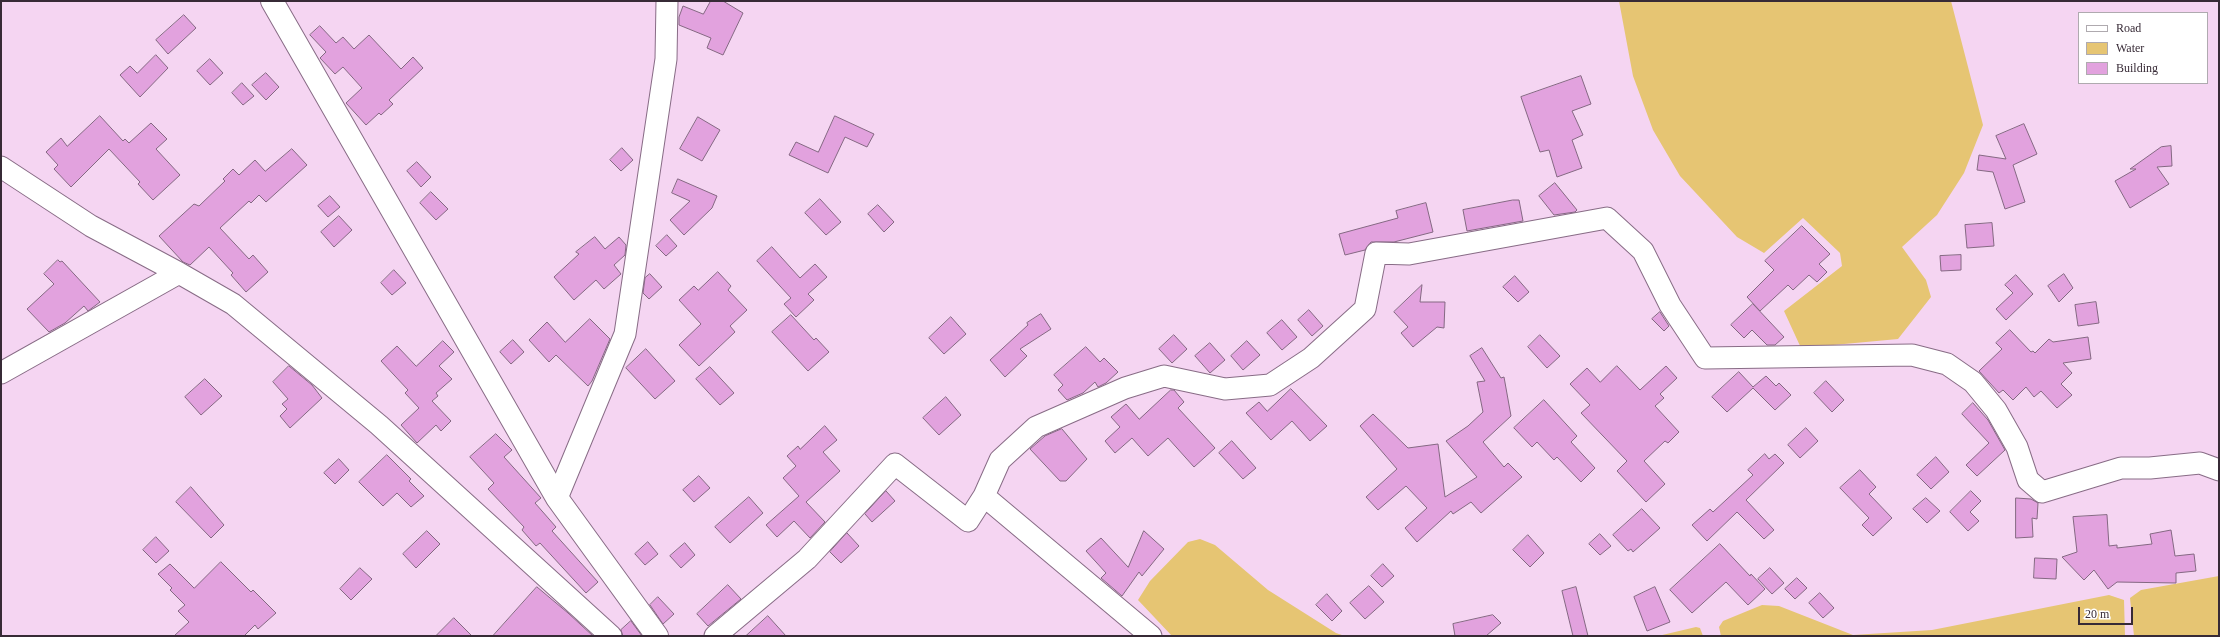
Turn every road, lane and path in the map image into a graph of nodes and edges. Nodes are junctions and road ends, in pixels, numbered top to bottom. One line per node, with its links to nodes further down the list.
1 (272, 1): 8 (main road)
2 (667, 1): 8 (street)
3 (1, 167): 4 (street)
4 (179, 272): 5 (street); 9 (street)
5 (1, 373)
6 (2219, 470): 7 (street)
7 (984, 496): 11 (street); 12 (street)
8 (557, 498): 10 (main road)
9 (611, 636)
10 (657, 636)
11 (715, 636)
12 (1151, 636)

